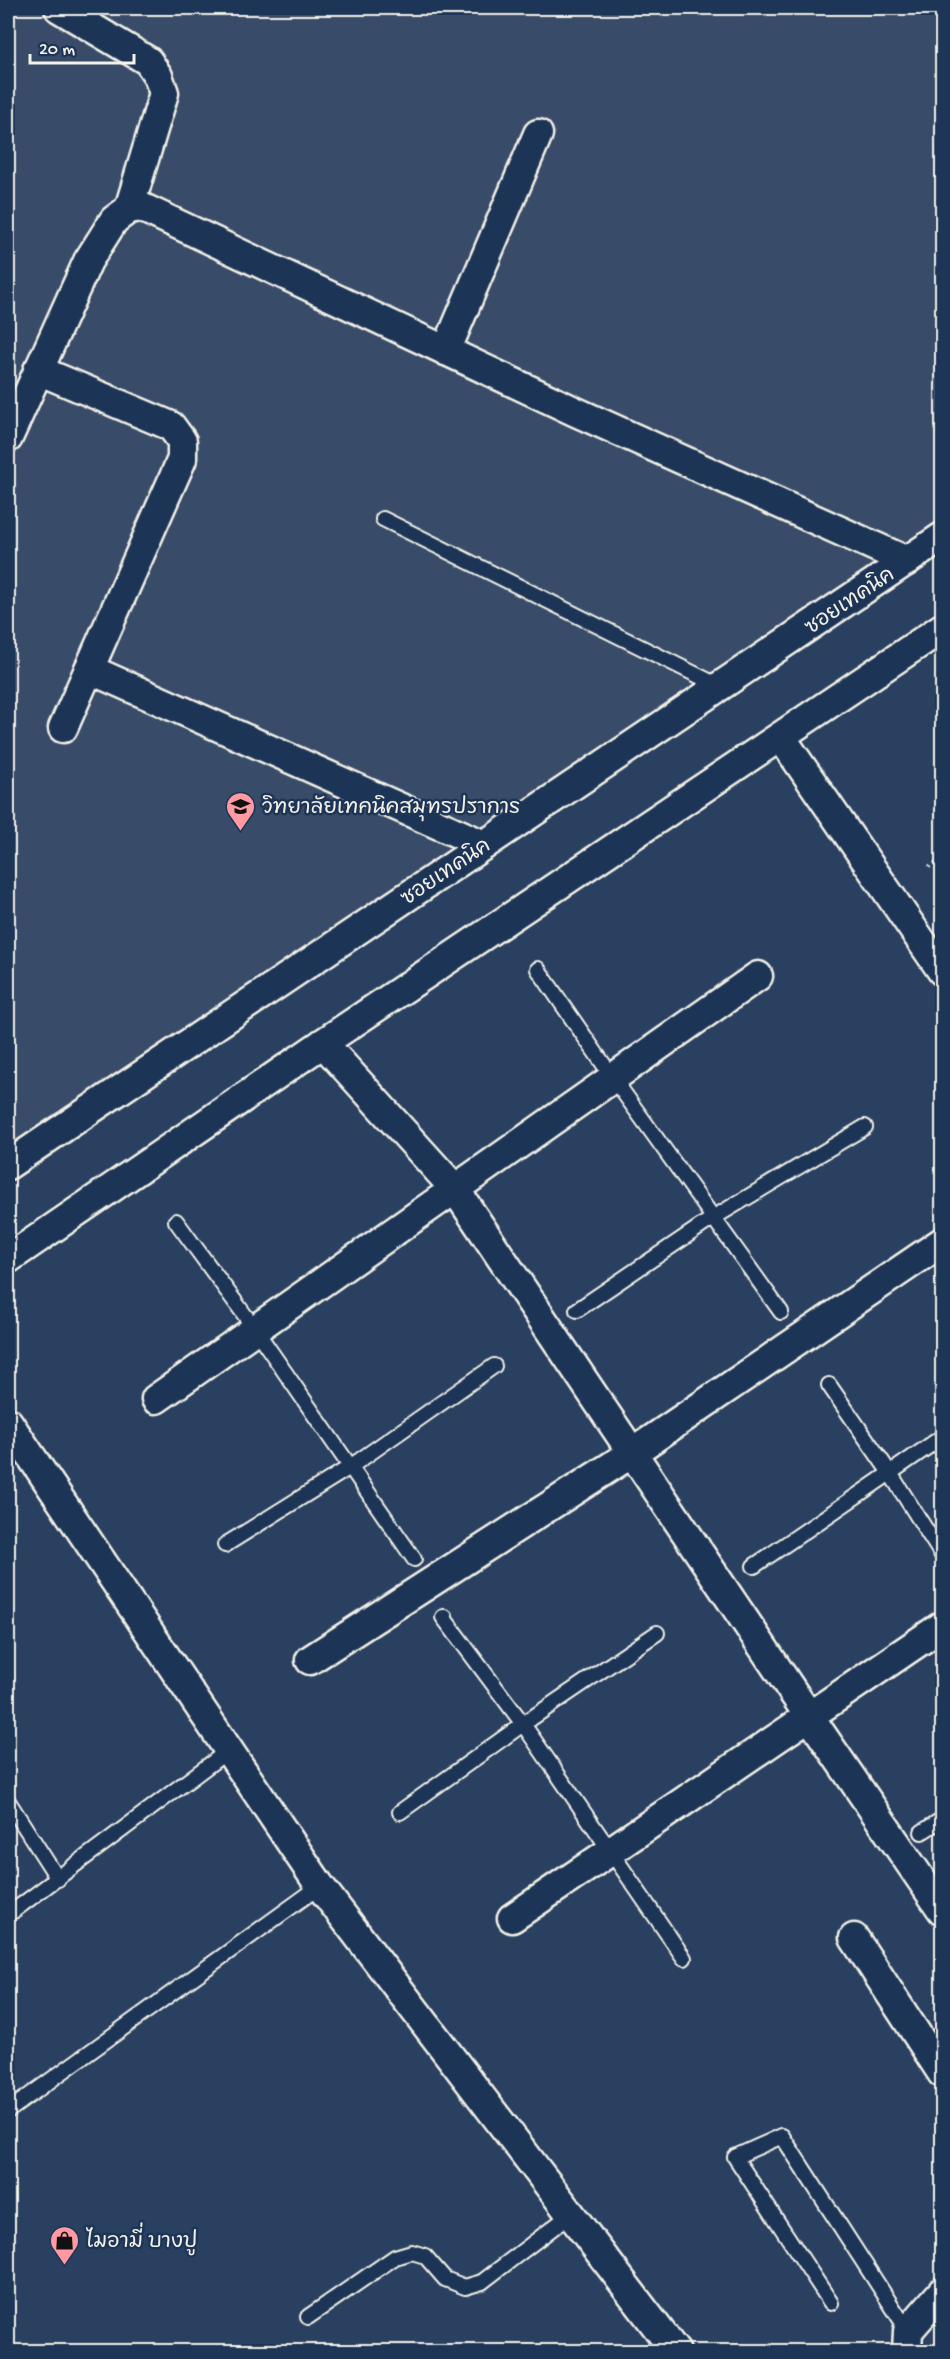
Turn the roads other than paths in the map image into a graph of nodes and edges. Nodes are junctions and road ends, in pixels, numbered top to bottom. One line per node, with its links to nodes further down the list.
1 (59, 8): 3 (street)
2 (537, 134): 4 (street)
3 (129, 208): 4 (street); 5 (street)
4 (446, 351): 9 (street)
5 (38, 370): 6 (street); 11 (street)
6 (8, 438)
7 (383, 519): 12 (lane)
8 (942, 537): 9 (street, ซอยเทคนิค)
9 (907, 561): 12 (street, ซอยเทคนิค)
10 (942, 628): 14 (street)
11 (89, 669): 13 (street); 15 (street)
12 (719, 686): 15 (street, ซอยเทคนิค)
13 (63, 728)
14 (781, 737): 17 (street); 19 (street)
15 (484, 844): 22 (street, ซอยเทคนิค)
16 (538, 969): 20 (lane)
17 (942, 970)
18 (758, 976): 20 (street)
19 (323, 1043): 23 (street); 27 (street)
20 (613, 1078): 23 (street); 24 (lane)
21 (865, 1127): 24 (lane)
22 (8, 1165)
23 (455, 1189): 30 (street); 36 (street)
24 (713, 1218): 28 (lane); 29 (lane)
25 (176, 1221): 30 (lane)
26 (942, 1242): 36 (street)
27 (8, 1259)
28 (578, 1310)
29 (781, 1312)
30 (255, 1329): 33 (street); 37 (lane)
31 (494, 1366): 37 (lane)
32 (829, 1385): 38 (lane)
33 (156, 1399)
34 (8, 1422): 49 (street)
35 (942, 1437): 38 (lane)
36 (632, 1453): 46 (street); 47 (street)
37 (350, 1467): 39 (lane); 41 (lane)
38 (890, 1473): 40 (lane); 42 (lane)
39 (225, 1545)
40 (942, 1555)
41 (414, 1560)
42 (754, 1566)
43 (445, 1617): 48 (lane)
44 (942, 1626): 47 (street)
45 (657, 1633): 48 (lane)
46 (310, 1660)
47 (809, 1716): 54 (street); 57 (street)
48 (523, 1724): 51 (lane); 54 (lane)
49 (229, 1750): 55 (lane); 56 (street)
50 (8, 1801): 55 (lane)
51 (400, 1812)
52 (942, 1819): 53 (lane)
53 (922, 1832)
54 (609, 1852): 59 (street); 61 (lane)
55 (58, 1879): 58 (lane)
56 (320, 1886): 63 (lane); 64 (street)
57 (942, 1910)
58 (8, 1916)
59 (512, 1918)
60 (854, 1938): 62 (street)
61 (684, 1958)
62 (942, 2073)
63 (8, 2111)
64 (571, 2214): 67 (lane); 70 (street)
65 (941, 2294): 68 (street); 69 (street)
66 (831, 2303): 69 (lane)
67 (308, 2317)
68 (942, 2326)
69 (907, 2341)
70 (676, 2352)

